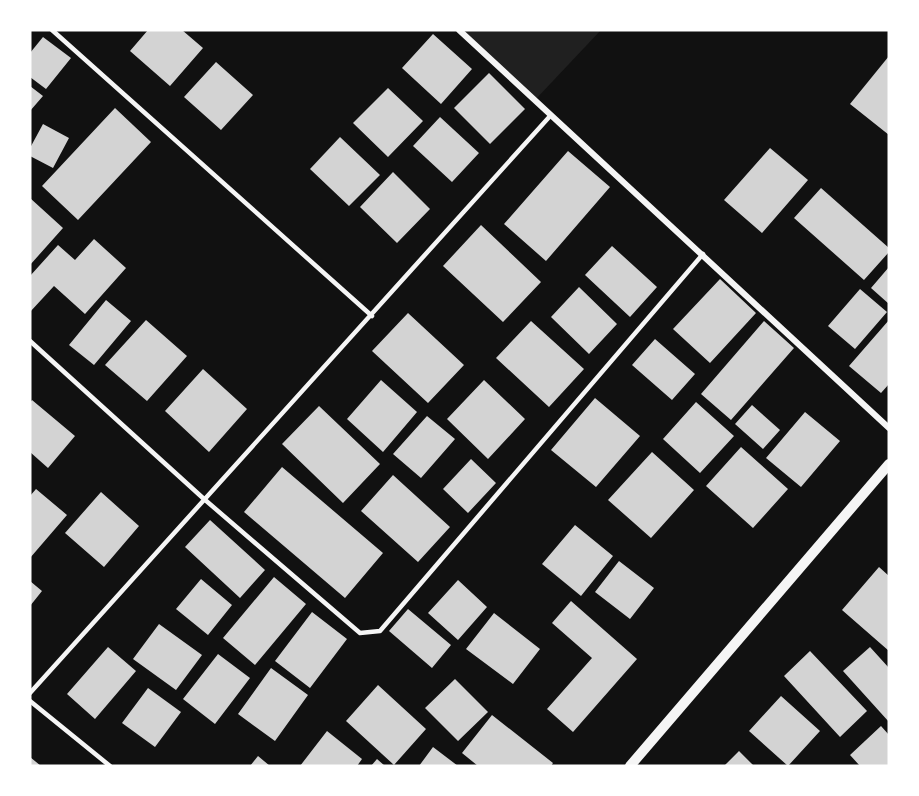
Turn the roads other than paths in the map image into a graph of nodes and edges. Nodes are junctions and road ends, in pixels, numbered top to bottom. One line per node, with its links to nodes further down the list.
1 (51, 30): 5 (lane)
2 (459, 30): 3 (street)
3 (551, 115): 4 (street); 5 (lane)
4 (703, 254): 7 (street); 9 (lane)
5 (372, 316): 9 (lane)
6 (30, 341): 9 (lane)
7 (889, 428)
8 (889, 464): 13 (street)
9 (204, 499): 10 (lane)
10 (30, 693)
11 (30, 701): 12 (lane)
12 (110, 766)
13 (630, 766)

